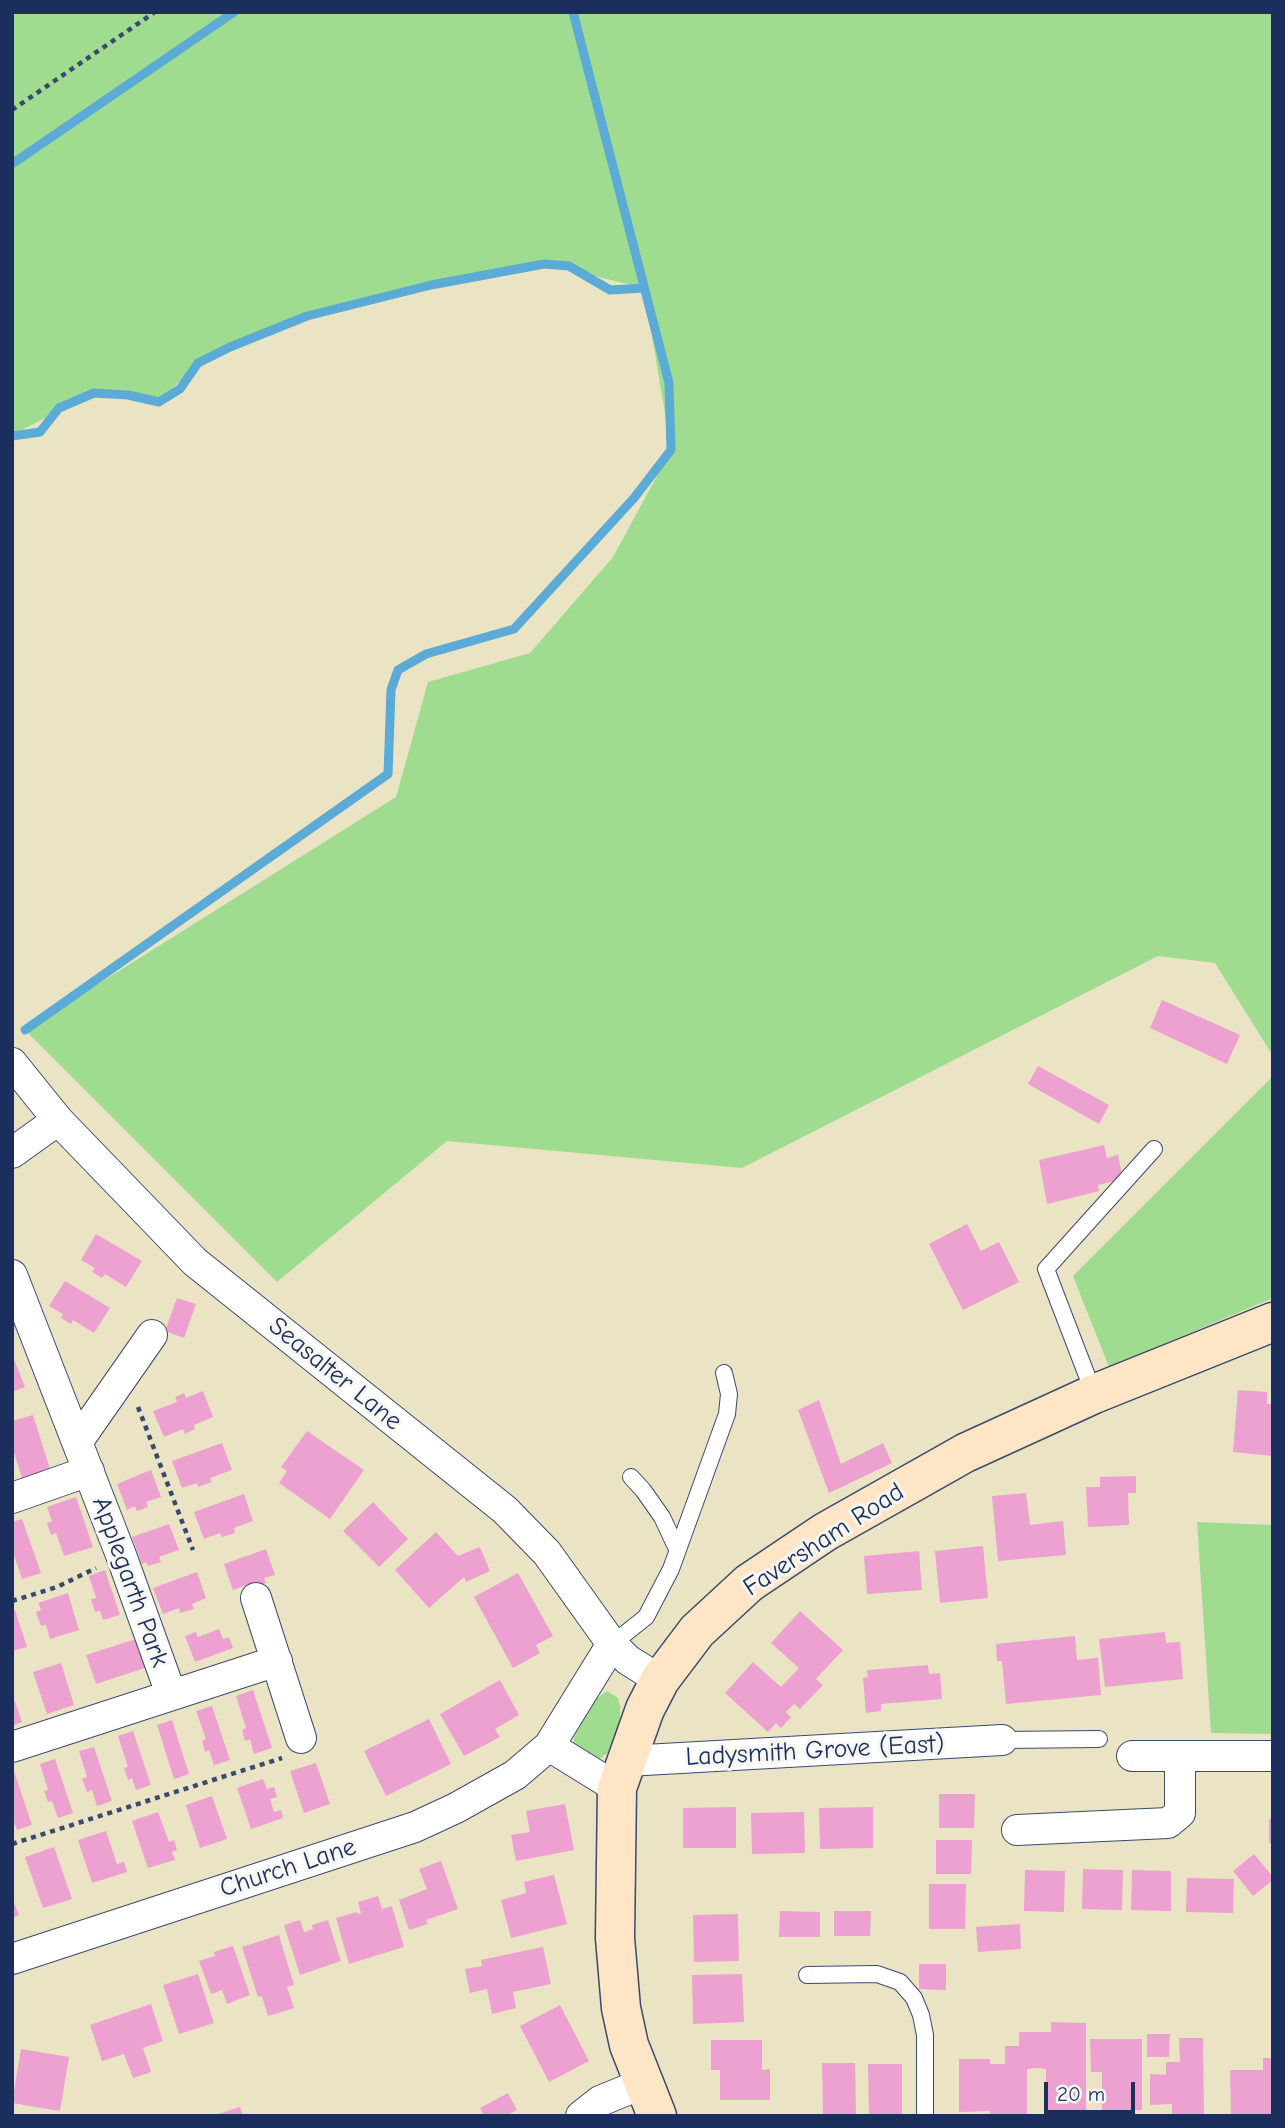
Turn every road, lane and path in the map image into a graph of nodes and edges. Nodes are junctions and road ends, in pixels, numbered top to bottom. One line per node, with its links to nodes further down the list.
1 (155, 12): 2 (path)
2 (12, 110)
3 (12, 1063): 4 (street, Seasalter Lane)
4 (58, 1120): 6 (street); 22 (street, Seasalter Lane)
5 (1154, 1149): 12 (lane)
6 (12, 1153)
7 (12, 1275): 13 (street, Applegarth Park)
8 (1273, 1322): 12 (street, Faversham Road)
9 (152, 1335): 11 (street)
10 (724, 1373): 17 (lane)
11 (125, 1374): 13 (street); 18 (path)
12 (1094, 1394): 24 (street, Faversham Road)
13 (78, 1441): 14 (street, Applegarth Park)
14 (89, 1471): 16 (street, Applegarth Park); 19 (street, Applegarth Park)
15 (631, 1477): 17 (lane)
16 (12, 1498)
17 (677, 1549): 22 (lane)
18 (193, 1550)
19 (121, 1555): 21 (path); 25 (street, Applegarth Park)
20 (256, 1598): 23 (street)
21 (12, 1601)
22 (612, 1644): 24 (street, Seasalter Lane); 29 (street, Church Lane)
23 (277, 1661): 25 (street, Applegarth Park); 26 (street)
24 (660, 1681): 34 (street, Faversham Road)
25 (172, 1694): 30 (street, Applegarth Park)
26 (300, 1738): 36 (path)
27 (1099, 1739): 28 (lane)
28 (1002, 1741): 34 (street, Ladysmith Grove (East))
29 (549, 1746): 34 (street); 37 (street, Church Lane)
30 (12, 1747)
31 (1132, 1756): 32 (street)
32 (1180, 1756): 33 (street); 35 (street)
33 (1273, 1756)
34 (622, 1774): 39 (street, Faversham Road)
35 (1017, 1830)
36 (12, 1844)
37 (12, 1959)
38 (807, 1976): 41 (lane)
39 (651, 2100): 40 (street)
40 (581, 2116)
41 (925, 2116)

